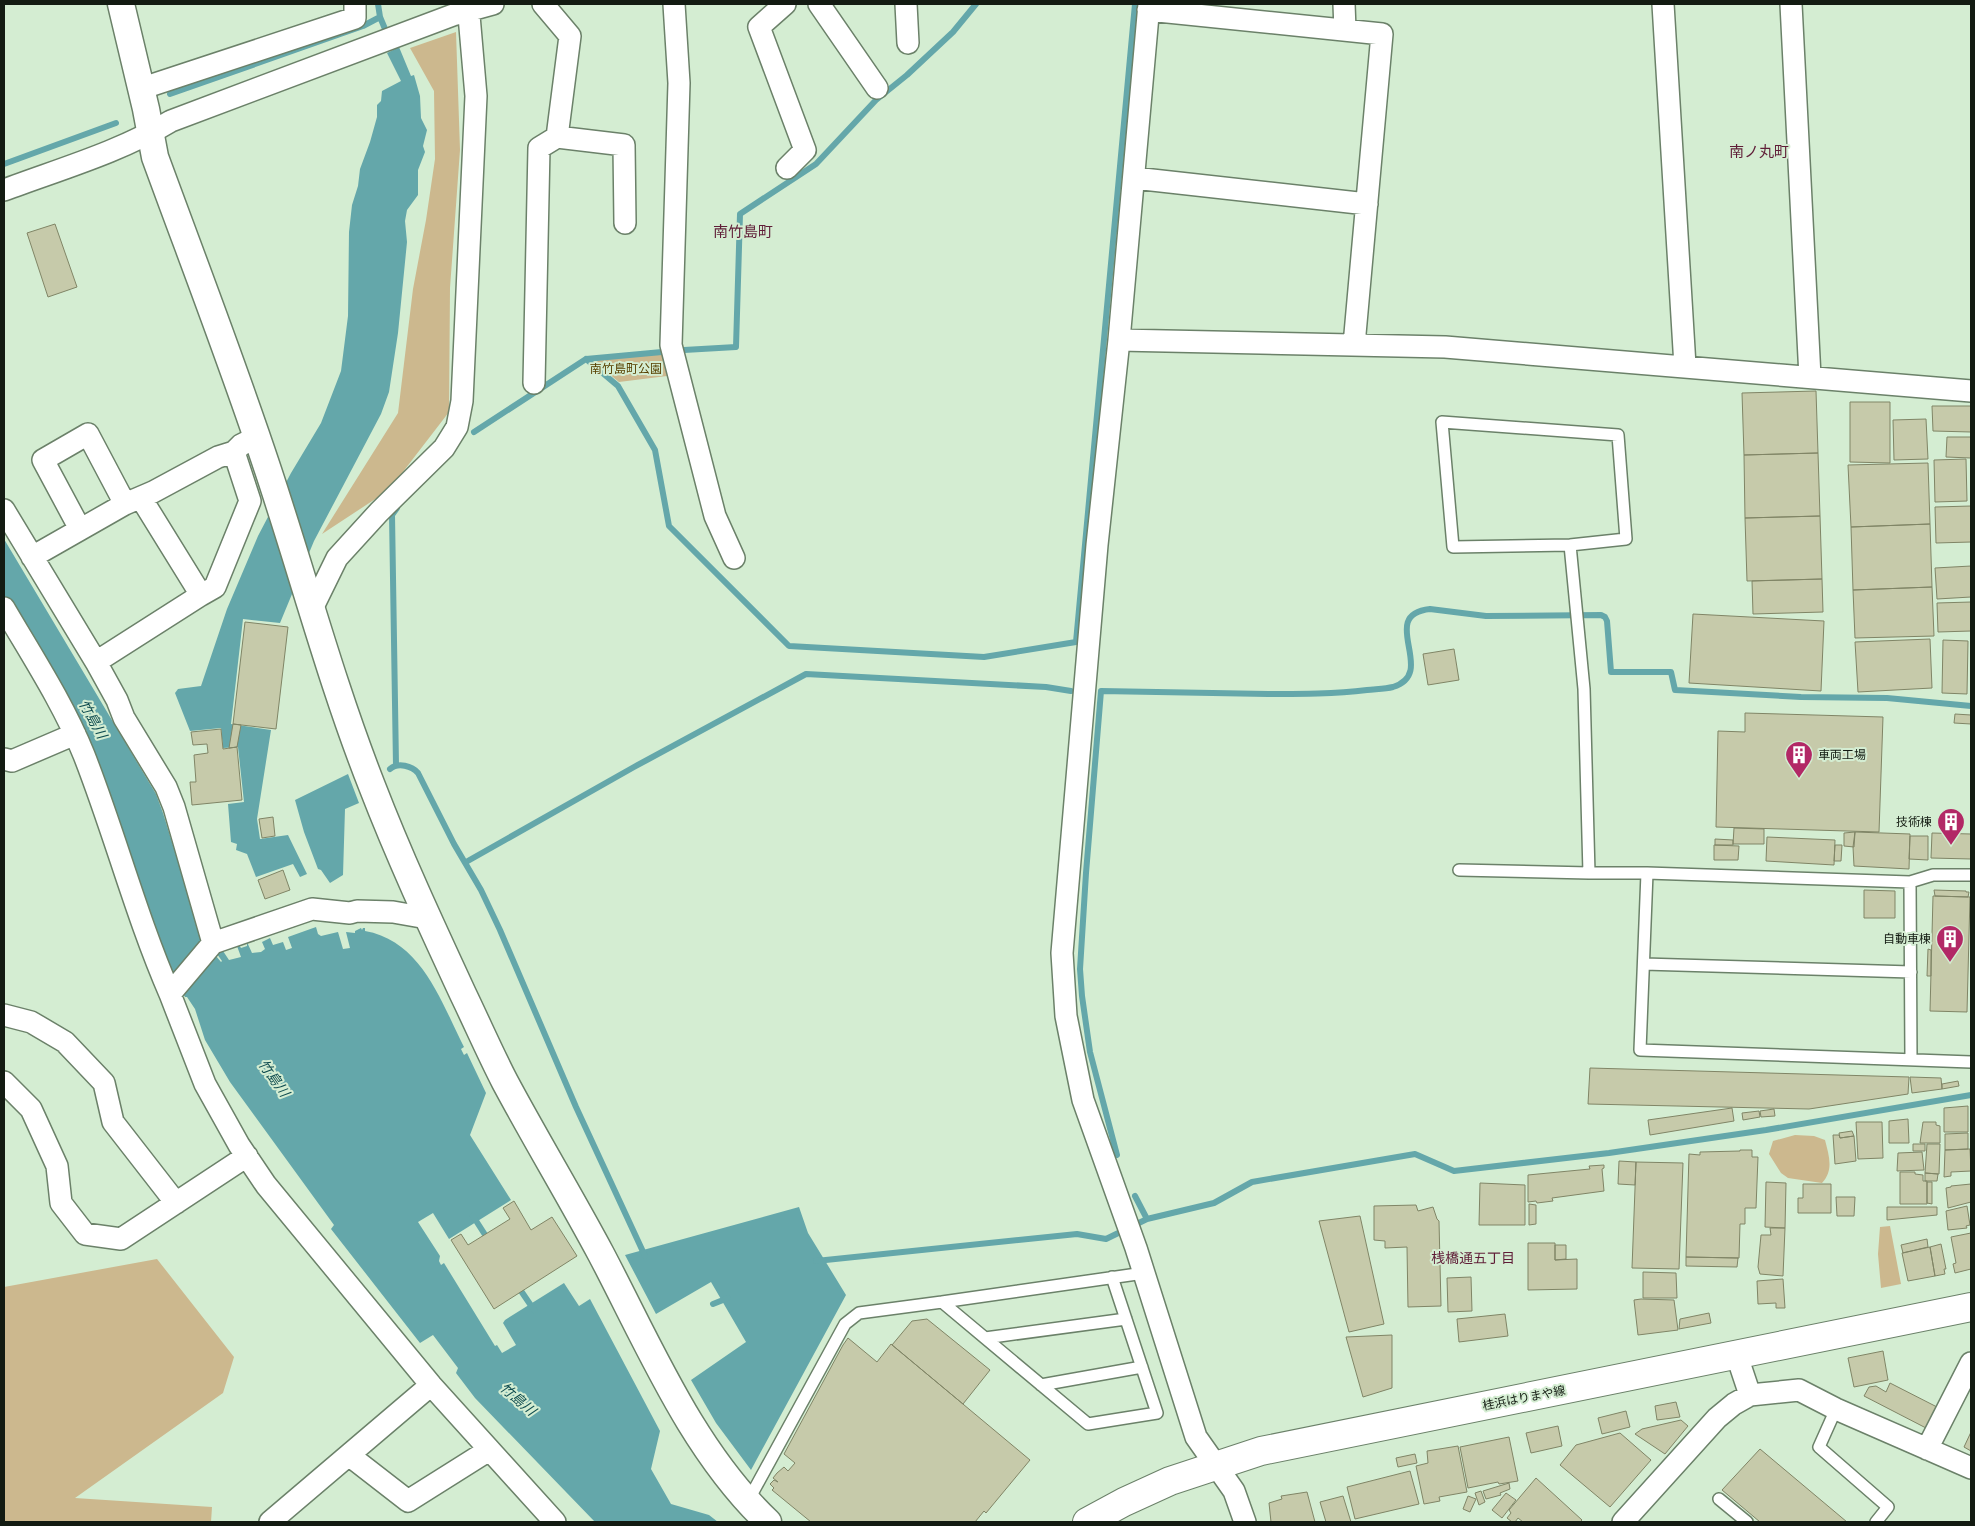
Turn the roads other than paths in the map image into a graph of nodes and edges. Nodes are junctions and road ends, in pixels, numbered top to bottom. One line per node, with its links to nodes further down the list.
1 (121, 4): 17 (street)
2 (355, 4): 17 (street)
3 (493, 4): 13 (street)
4 (543, 4): 19 (street)
5 (674, 4): 38 (street)
6 (785, 4): 20 (street)
7 (820, 4): 16 (street)
8 (906, 4): 15 (street)
9 (1344, 4): 14 (street)
10 (1663, 4): 27 (street)
11 (1791, 4): 28 (street)
12 (1149, 7): 14 (street); 21 (street)
13 (464, 10): 18 (street); 40 (street)
14 (1344, 30): 23 (street)
15 (908, 43)
16 (878, 88)
17 (140, 89): 18 (street)
18 (151, 133): 22 (street); 31 (street)
19 (557, 137): 24 (street); 29 (street)
20 (787, 168)
21 (1134, 178): 23 (street); 25 (street)
22 (4, 190)
23 (1367, 204): 26 (street)
24 (625, 224)
25 (1119, 340): 26 (street); 61 (street)
26 (1354, 346): 27 (street)
27 (1685, 366): 28 (street)
28 (1810, 377): 30 (street)
29 (534, 383)
30 (1971, 390)
31 (257, 437): 32 (street); 40 (street)
32 (234, 452): 33 (street); 39 (street)
33 (133, 501): 35 (street); 35 (street); 39 (street)
34 (4, 510): 37 (street)
35 (80, 529): 37 (street)
36 (1570, 545): 36 (lane); 46 (lane)
37 (32, 557): 42 (street)
38 (734, 558)
39 (201, 595): 42 (street)
40 (309, 604): 50 (street)
41 (4, 608): 43 (street)
42 (96, 662): 51 (street)
43 (75, 734): 44 (street); 54 (street)
44 (4, 759)
45 (1459, 870): 46 (lane)
46 (1589, 873): 47 (lane)
47 (1647, 873): 49 (lane); 52 (lane)
48 (1971, 875): 49 (lane)
49 (1910, 882): 53 (lane)
50 (427, 918): 51 (street); 80 (street)
51 (210, 946): 54 (street)
52 (1644, 964): 53 (lane); 56 (lane)
53 (1911, 972): 56 (lane)
54 (172, 992): 59 (street)
55 (4, 1015): 60 (street)
56 (1911, 1060): 57 (lane)
57 (1971, 1062)
58 (4, 1082): 60 (street)
59 (247, 1156): 60 (street); 70 (street)
60 (176, 1203)
61 (1144, 1273): 62 (lane); 77 (street)
62 (1112, 1278): 63 (lane); 65 (lane)
63 (942, 1302): 66 (lane); 80 (lane)
64 (1971, 1310): 67 (main road, 桂浜はりまや線)
65 (1126, 1319): 66 (lane); 69 (lane)
66 (985, 1338): 71 (lane)
67 (1737, 1356): 72 (street); 77 (main road, 桂浜はりまや線)
68 (1971, 1364): 74 (street)
69 (1142, 1367): 71 (lane); 71 (lane)
70 (431, 1385): 75 (street); 76 (street)
71 (1041, 1385)
72 (1750, 1395): 73 (street); 81 (street)
73 (1836, 1409): 74 (street); 88 (lane)
74 (1927, 1449): 78 (street)
75 (489, 1450): 76 (street); 83 (street)
76 (350, 1456): 82 (street)
77 (1216, 1465): 85 (main road, 桂浜はりまや線); 86 (street)
78 (1971, 1468)
79 (1719, 1499): 87 (lane)
80 (747, 1503): 84 (street)
81 (1629, 1520)
82 (270, 1522)
83 (555, 1522)
84 (768, 1522)
85 (1087, 1522)
86 (1245, 1522)
87 (1746, 1522)
88 (1876, 1522)

